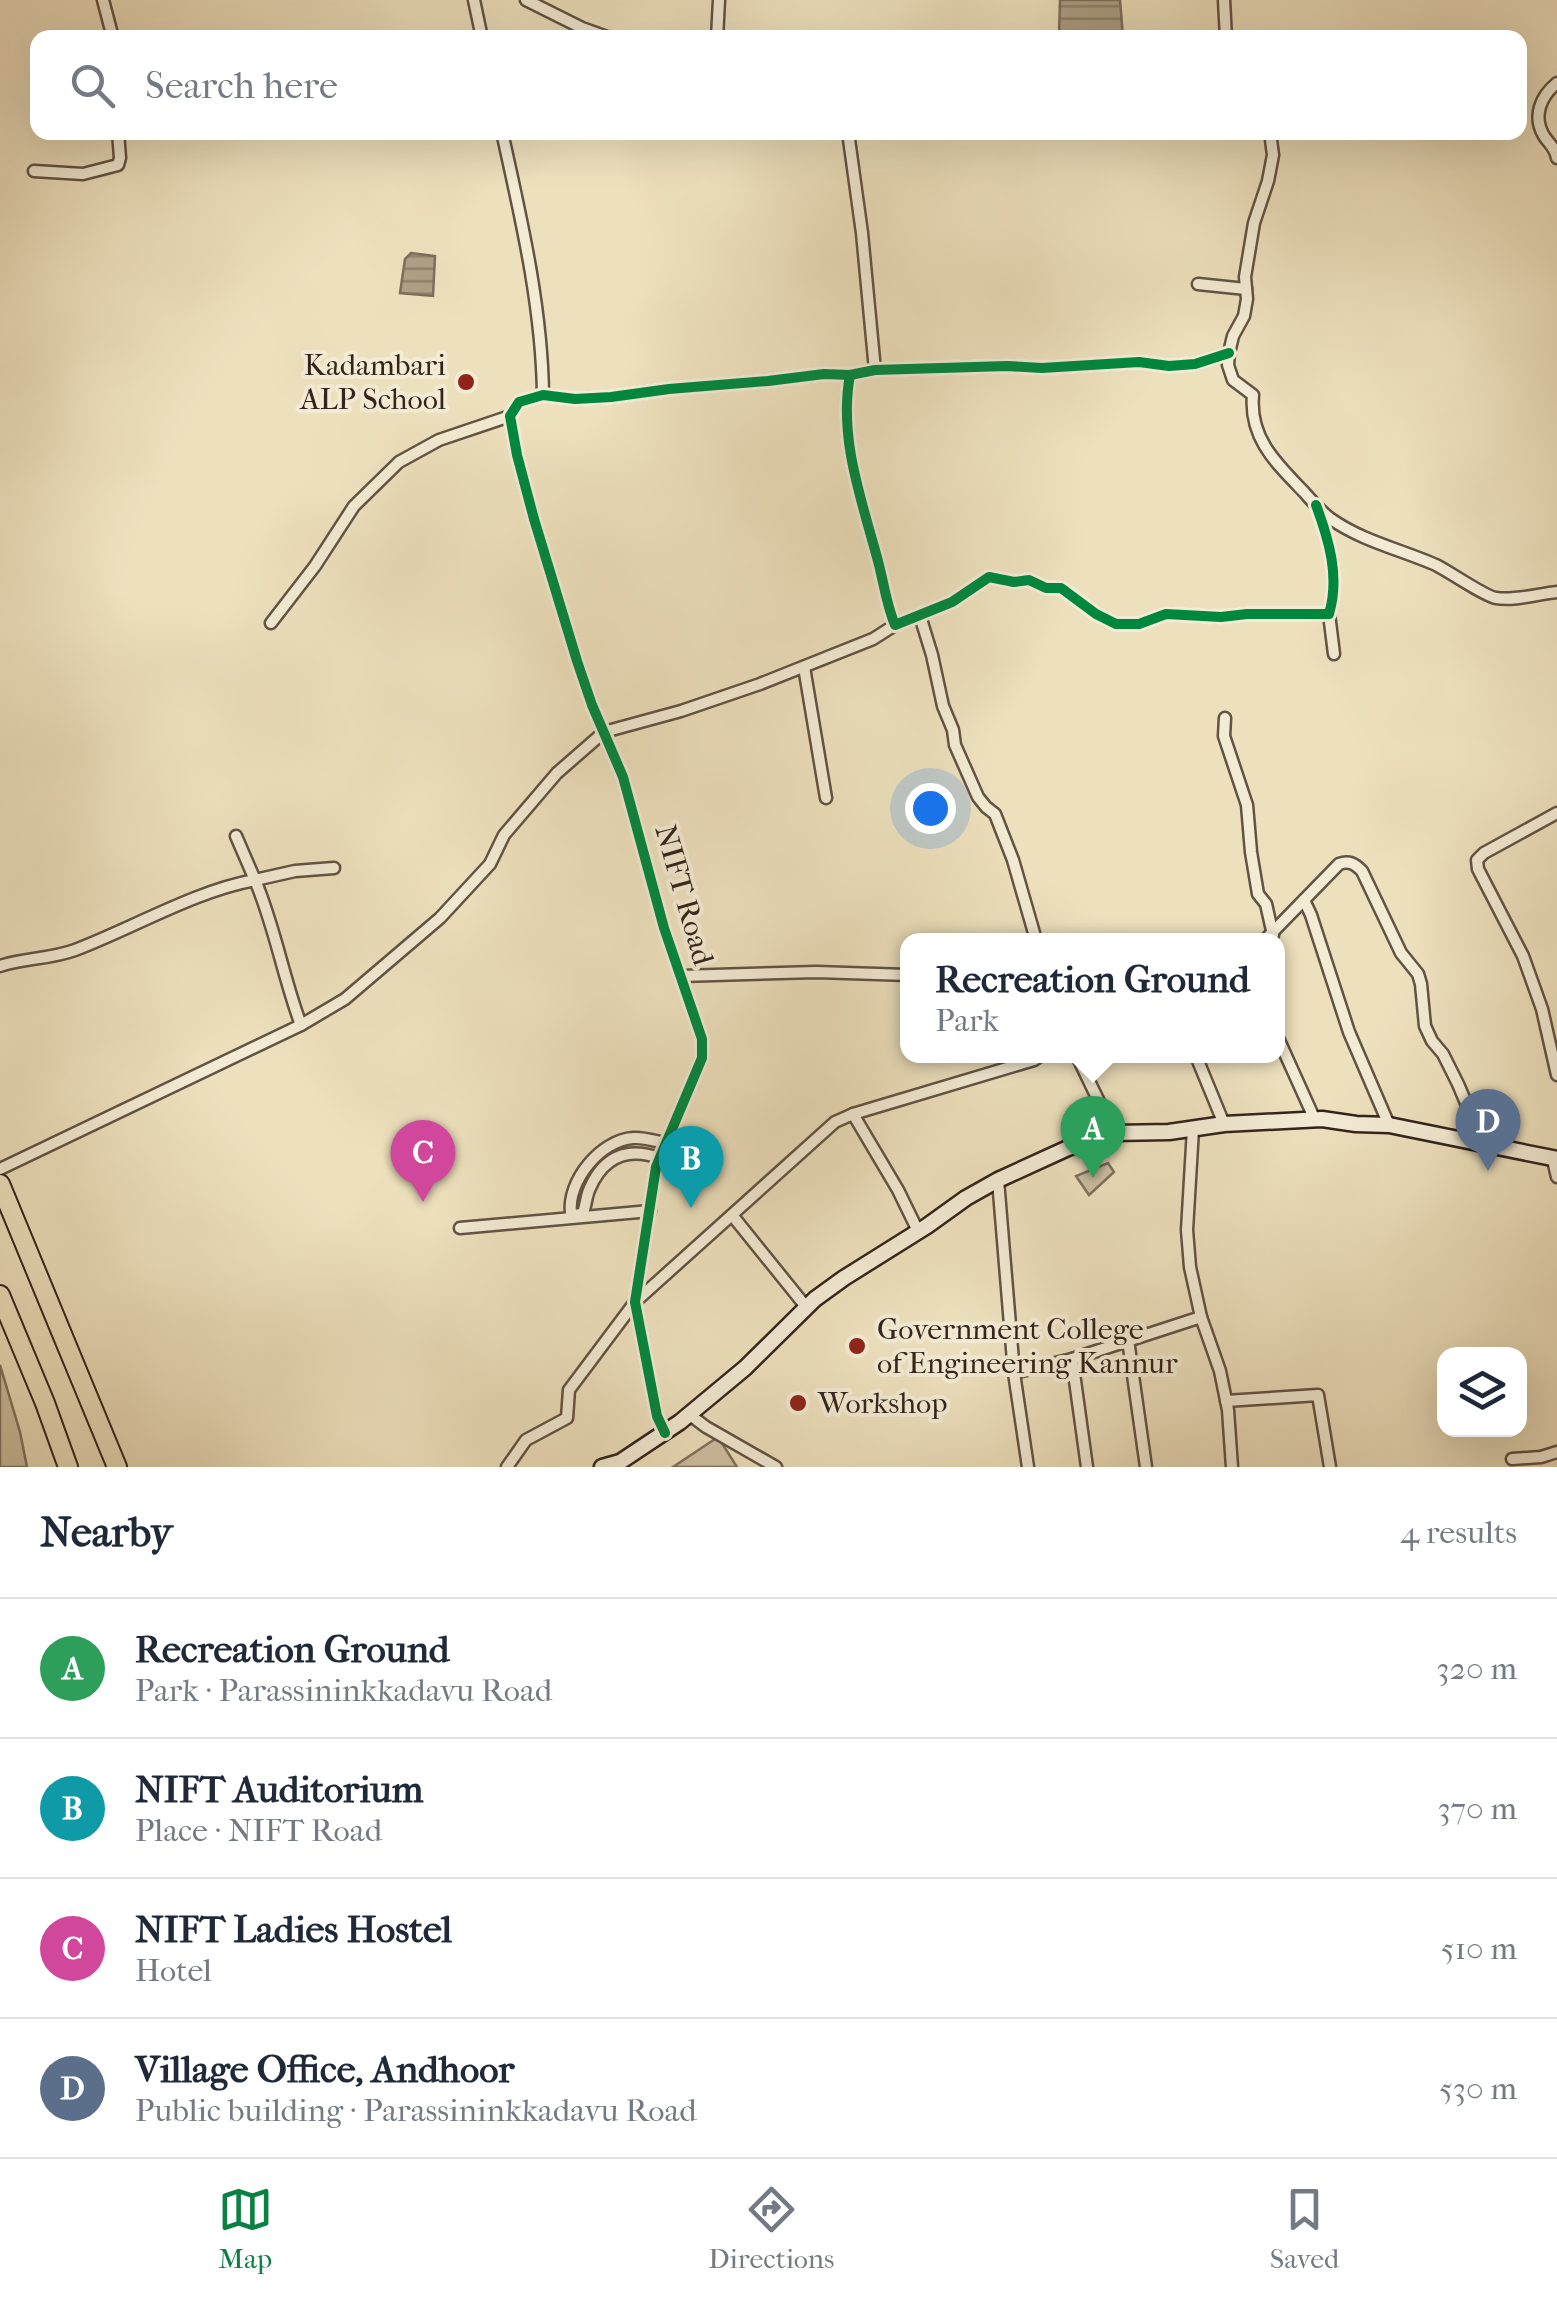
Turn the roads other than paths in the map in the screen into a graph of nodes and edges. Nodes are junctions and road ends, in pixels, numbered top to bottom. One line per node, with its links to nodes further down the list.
1 (103, 0): 6 (street)
2 (474, 0): 7 (street)
3 (526, 0): 8 (street)
4 (719, 0): 9 (street)
5 (1224, 0): 10 (street)
6 (111, 30)
7 (480, 30)
8 (588, 30)
9 (717, 30)
10 (1226, 30)
11 (1557, 83): 16 (street)
12 (119, 140): 17 (street)
13 (504, 140): 23 (street)
14 (849, 140): 21 (street)
15 (1271, 140): 19 (street)
16 (1557, 158)
17 (34, 171)
18 (1198, 284): 19 (street)
19 (1246, 289): 20 (street)
20 (1229, 353): 21 (street); 25 (street)
21 (875, 370): 22 (street)
22 (850, 375): 23 (street); 30 (street)
23 (542, 395): 24 (street)
24 (510, 416): 29 (street); 34 (street, NIFT Road)
25 (1316, 505): 26 (street); 27 (street)
26 (1557, 592)
27 (1329, 614): 28 (street); 31 (street)
28 (920, 616): 30 (street); 41 (street)
29 (272, 622)
30 (895, 625): 32 (street)
31 (1334, 654)
32 (804, 667): 34 (street); 35 (street)
33 (1226, 718): 42 (street)
34 (604, 732): 46 (street, NIFT Road); 47 (street)
35 (826, 798)
36 (1557, 813): 52 (street)
37 (236, 836): 39 (street)
38 (334, 868): 39 (street)
39 (256, 880): 44 (street); 47 (street)
40 (1304, 900): 43 (street); 56 (street); 60 (street)
41 (1034, 933)
42 (1269, 933)
43 (1274, 933)
44 (0, 966)
45 (900, 975): 46 (street)
46 (681, 976): 59 (street, NIFT Road)
47 (301, 1025): 63 (street)
48 (1285, 1054): 54 (street)
49 (1024, 1063): 53 (street)
50 (1079, 1063): 58 (street)
51 (1199, 1063): 55 (street)
52 (1557, 1075)
53 (853, 1114): 68 (street); 70 (street)
54 (1315, 1120): 55 (main road); 56 (main road)
55 (1224, 1124): 57 (main road)
56 (1389, 1125): 60 (main road)
57 (1193, 1128): 58 (main road); 74 (street)
58 (1114, 1133): 65 (main road)
59 (665, 1143): 61 (street, NIFT Road); 61 (street)
60 (1483, 1143): 62 (main road)
61 (660, 1158): 67 (street, NIFT Road)
62 (1555, 1159): 64 (street)
63 (0, 1169)
64 (1557, 1177)
65 (998, 1180): 70 (main road); 77 (street)
66 (0, 1184): 84 (highway)
67 (650, 1211): 69 (street); 72 (street, NIFT Road)
68 (732, 1215): 72 (street); 73 (street)
69 (460, 1228)
70 (918, 1232): 73 (main road)
71 (0, 1295): 83 (highway)
72 (635, 1302): 80 (street, NIFT Road); 85 (street)
73 (806, 1308): 79 (main road)
74 (1202, 1317): 75 (street); 78 (street)
75 (1128, 1340): 76 (street); 90 (street)
76 (1072, 1359): 77 (street); 89 (street)
77 (1014, 1373): 88 (street)
78 (1226, 1400): 91 (street); 92 (street)
79 (690, 1414): 80 (main road); 87 (street)
80 (665, 1432): 86 (main road)
81 (1557, 1452): 82 (street)
82 (1512, 1458)
83 (68, 1467)
84 (116, 1467)
85 (508, 1467)
86 (602, 1467)
87 (776, 1467)
88 (1028, 1467)
89 (1086, 1467)
90 (1146, 1467)
91 (1232, 1467)
92 (1330, 1467)

